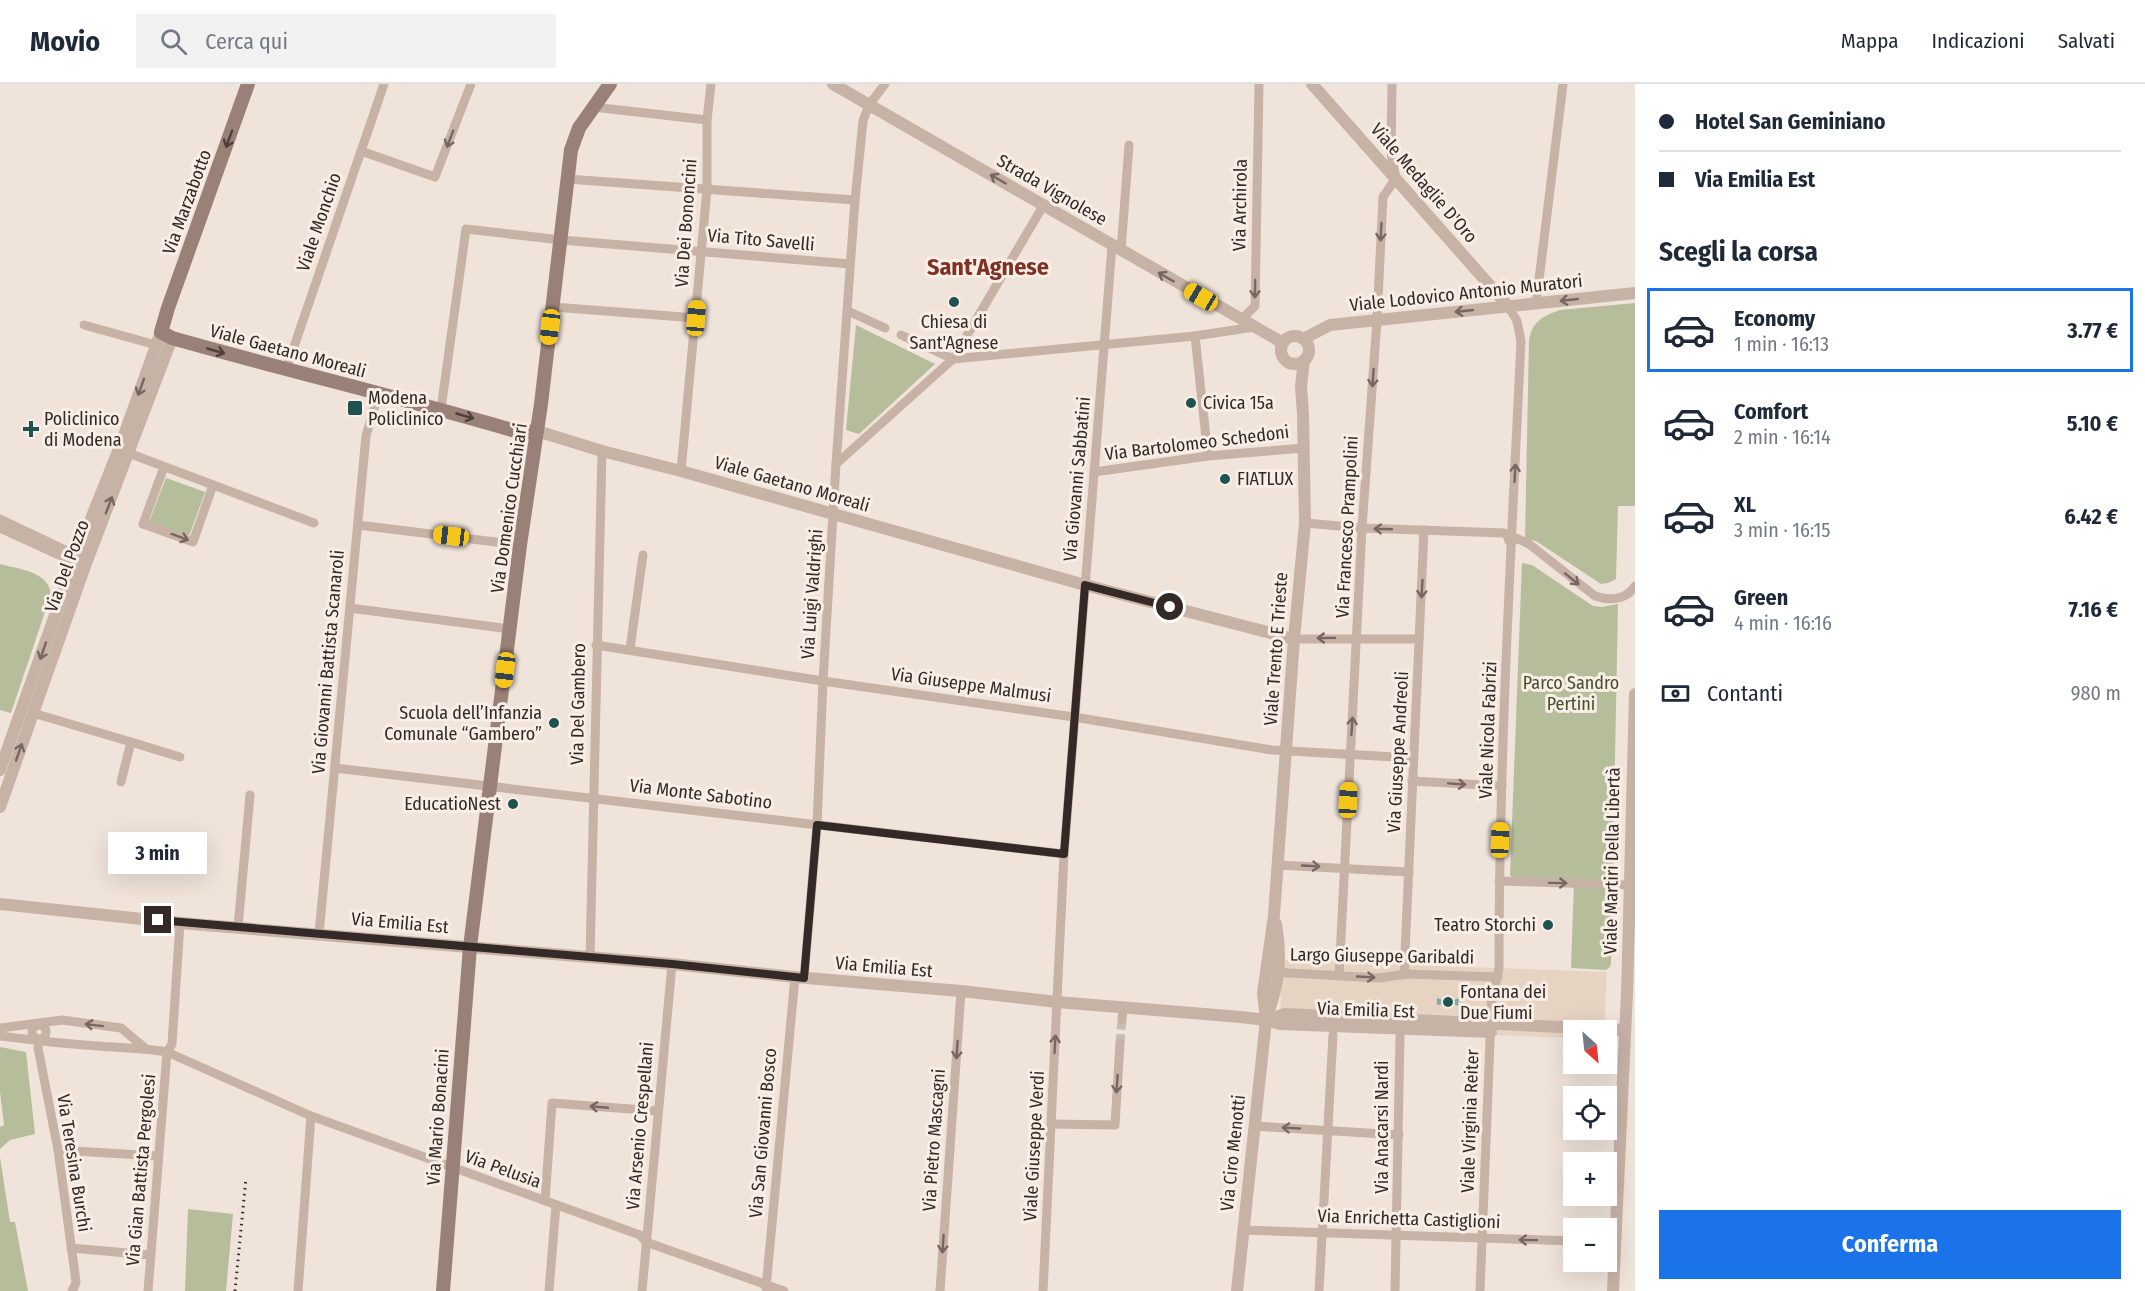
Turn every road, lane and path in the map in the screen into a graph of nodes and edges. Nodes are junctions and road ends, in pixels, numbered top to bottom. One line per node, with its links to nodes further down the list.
1 (248, 84): 39 (main road, Via Marzabotto, one-way to 39)
2 (384, 84): 16 (street, Viale Monchio)
3 (471, 84): 16 (street, one-way to 16)
4 (610, 84): 13 (main road, Via Domenico Cucchiari)
5 (711, 84): 14 (street, Via Dei Bononcini)
6 (832, 84): 12 (street, Strada Vignolese)
7 (885, 84): 12 (street)
8 (1259, 84): 32 (street, Via Archirola, one-way to 32)
9 (1312, 84): 17 (street, Viale Medaglie D'Oro)
10 (1392, 84): 17 (street)
11 (1563, 84): 27 (street)
12 (869, 105): 20 (street, Via Luigi Valdrighi); 21 (street, Strada Vignolese, one-way to 12)
13 (593, 107): 14 (street); 18 (main road, Via Domenico Cucchiari)
14 (707, 120): 19 (street, Via Dei Bononcini)
15 (1129, 145): 23 (street, Via Giovanni Sabbatini)
16 (361, 151): 46 (street, Viale Monchio)
17 (1396, 178): 28 (street, Viale Medaglie D'Oro); 33 (street, Via Francesco Prampolini, one-way to 33)
18 (567, 179): 19 (street); 22 (main road, Via Domenico Cucchiari)
19 (707, 189): 20 (street); 24 (street, Via Dei Bononcini)
20 (855, 200): 25 (street, Via Luigi Valdrighi)
21 (1043, 206): 23 (street, Strada Vignolese); 43 (street)
22 (561, 240): 24 (street, Via Tito Savelli); 29 (main road, Via Domenico Cucchiari); 49 (street, Via Tito Savelli)
23 (1116, 248): 32 (street, Strada Vignolese, one-way to 23); 42 (street, Via Giovanni Sabbatini)
24 (702, 252): 25 (street, Via Tito Savelli); 31 (street, Via Dei Bononcini)
25 (850, 264): 30 (street, Via Luigi Valdrighi)
26 (1635, 293): 28 (street, Viale Lodovico Antonio Muratori, one-way to 28)
27 (1537, 296)
28 (1508, 306): 33 (street, Viale Lodovico Antonio Muratori, one-way to 33); 69 (street, Viale Nicola Fabrizi, one-way to 28)
29 (553, 307): 31 (street); 50 (main road, Via Domenico Cucchiari)
30 (848, 311): 36 (street); 55 (street, Via Luigi Valdrighi)
31 (696, 318): 57 (street, Via Dei Bononcini)
32 (1241, 320): 35 (street, Strada Vignolese)
33 (1377, 320): 40 (street, Viale Lodovico Antonio Muratori); 66 (street, Via Francesco Prampolini, one-way to 66)
34 (84, 325): 39 (street)
35 (1254, 327): 38 (street); 41 (street)
36 (885, 328)
37 (901, 335): 43 (street)
38 (1195, 336): 42 (street); 54 (street)
39 (163, 338): 46 (main road, Viale Gaetano Moreali, one-way to 46); 52 (street, Via Del Pozzo)
40 (1304, 339): 41 (street, Viale Lodovico Antonio Muratori); 44 (street)
41 (1283, 343): 45 (street)
42 (1105, 344): 43 (street); 58 (street, Via Giovanni Sabbatini)
43 (953, 359): 55 (street)
44 (1304, 360): 45 (street); 47 (street, Viale Trento E Trieste)
45 (1288, 361): 47 (street, Viale Trento E Trieste)
46 (286, 370): 48 (main road, Viale Gaetano Moreali)
47 (1301, 386): 51 (street, Viale Trento E Trieste)
48 (378, 395): 49 (main road, Viale Gaetano Moreali); 64 (street, Via Giovanni Battista Scanaroli)
49 (441, 410): 50 (main road, Viale Gaetano Moreali, one-way to 50)
50 (537, 431): 53 (street, Viale Gaetano Moreali); 68 (main road, Via Domenico Cucchiari)
51 (1304, 448): 54 (street, Via Bartolomeo Schedoni); 63 (street, Viale Trento E Trieste)
52 (124, 451): 56 (street); 71 (street, Via Del Pozzo)
53 (602, 451): 57 (street, Viale Gaetano Moreali); 79 (street, Via Del Gambero)
54 (1208, 456): 58 (street, Via Bartolomeo Schedoni)
55 (836, 464): 60 (street, Via Luigi Valdrighi)
56 (164, 467): 59 (street); 59 (street, one-way to 59)
57 (681, 471): 60 (street, Viale Gaetano Moreali)
58 (1094, 472): 72 (street, Via Giovanni Sabbatini)
59 (213, 485): 62 (street)
60 (834, 514): 72 (street, Viale Gaetano Moreali); 81 (street, Via Luigi Valdrighi)
61 (0, 519): 71 (street)
62 (314, 523)
63 (1305, 523): 66 (street); 77 (street, Viale Trento E Trieste)
64 (358, 525): 68 (street); 74 (street, Via Giovanni Battista Scanaroli)
65 (0, 528): 71 (street)
66 (1362, 528): 67 (street, one-way to 66); 76 (street, Via Francesco Prampolini)
67 (1425, 530): 69 (street, Viale Nicola Fabrizi); 78 (street, Via Giuseppe Andreoli, one-way to 78)
68 (520, 545): 75 (main road, Via Domenico Cucchiari)
69 (1510, 547): 73 (street, one-way to 73); 95 (street, Viale Nicola Fabrizi)
70 (643, 555): 80 (street)
71 (81, 561): 83 (street, Via Del Pozzo)
72 (1085, 585): 77 (street, Viale Gaetano Moreali); 84 (street, Via Giovanni Sabbatini)
73 (1635, 586)
74 (350, 608): 75 (street); 90 (street, Via Giovanni Battista Scanaroli)
75 (510, 629): 94 (main road, Via Domenico Cucchiari)
76 (1357, 638): 77 (street, Viale Gaetano Moreali, one-way to 77); 78 (street, Viale Gaetano Moreali); 87 (street, Via Francesco Prampolini, one-way to 76)
77 (1294, 639): 86 (street, Viale Trento E Trieste)
78 (1419, 639): 89 (street, Via Giuseppe Andreoli)
79 (596, 645): 80 (street, Via Giuseppe Malmusi); 97 (street, Via Del Gambero)
80 (630, 649): 81 (street, Via Giuseppe Malmusi)
81 (823, 681): 84 (street, Via Giuseppe Malmusi); 99 (street, Via Luigi Valdrighi)
82 (1635, 694): 105 (street, Viale Martiri Della Libertà)
83 (28, 711): 85 (street); 91 (street, Via Del Pozzo); 98 (street, Via Del Pozzo, one-way to 83)
84 (1074, 717): 86 (street, Via Giuseppe Malmusi); 100 (street, Via Giovanni Sabbatini)
85 (130, 742): 88 (street); 93 (street)
86 (1287, 752): 87 (street, Via Giuseppe Malmusi); 101 (street, Viale Trento E Trieste)
87 (1350, 755): 89 (street, Via Giuseppe Malmusi); 102 (street, Via Francesco Prampolini)
88 (180, 757)
89 (1413, 758): 92 (street, Via Giuseppe Andreoli)
90 (335, 768): 94 (street, Via Monte Sabotino); 110 (street, Via Giovanni Battista Scanaroli)
91 (0, 770)
92 (1413, 781): 95 (street, one-way to 95); 103 (street, Via Giuseppe Andreoli)
93 (121, 782)
94 (490, 785): 97 (street, Via Monte Sabotino); 111 (main road, Via Domenico Cucchiari)
95 (1502, 786): 104 (street, Viale Nicola Fabrizi)
96 (250, 795): 109 (street)
97 (593, 798): 99 (street, Via Monte Sabotino); 112 (street, Via Del Gambero)
98 (1, 801)
99 (817, 825): 100 (street, Via Monte Sabotino); 117 (street, Via Luigi Valdrighi)
100 (1064, 854): 120 (street, Via Giovanni Sabbatini)
101 (1278, 865): 102 (street, one-way to 102); 114 (street, Viale Trento E Trieste)
102 (1344, 868): 103 (street); 116 (street, Via Francesco Prampolini)
103 (1409, 872): 115 (street, Via Giuseppe Andreoli)
104 (1499, 881): 105 (street, one-way to 105); 118 (street, Viale Nicola Fabrizi)
105 (1630, 885): 107 (street, Viale Martiri Della Libertà)
106 (0, 904): 108 (street, Via Emilia Est)
107 (1632, 904): 125 (street, Viale Martiri Della Libertà)
108 (180, 923): 109 (street, Via Emilia Est); 132 (street, Via Gian Battista Pergolesi)
109 (238, 927): 110 (street, Via Emilia Est)
110 (319, 934): 111 (street, Via Emilia Est)
111 (470, 946): 112 (street, Via Emilia Est); 141 (main road, Via Mario Bonacini)
112 (590, 957): 113 (street, Via Emilia Est)
113 (672, 964): 117 (street, Via Emilia Est); 133 (street, Via Arsenio Crespellani)
114 (1272, 972): 116 (street, Largo Giuseppe Garibaldi); 121 (street, Viale Trento E Trieste)
115 (1404, 975): 116 (street, Largo Giuseppe Garibaldi, one-way to 115); 118 (street, Largo Giuseppe Garibaldi)
116 (1339, 976)
117 (799, 978): 119 (street, Via Emilia Est); 154 (street, Via San Giovanni Bosco)
118 (1497, 979): 124 (street, Largo Giuseppe Garibaldi)
119 (961, 991): 120 (street, Via Emilia Est); 162 (street, Via Pietro Mascagni, one-way to 162)
120 (1057, 1002): 121 (street, Via Emilia Est); 135 (street, Viale Giuseppe Verdi, one-way to 120)
121 (1266, 1020): 124 (street); 136 (street, Via Ciro Menotti)
122 (39, 1025): 123 (street, Via Pelusia); 129 (street); 131 (street, Via Pelusia, one-way to 122)
123 (0, 1028)
124 (1491, 1028): 125 (street); 148 (street, Viale Virginia Reiter)
125 (1630, 1029): 144 (street, Viale Martiri Della Libertà)
126 (1333, 1035): 137 (street)
127 (0, 1036): 129 (street, Via Pelusia)
128 (1400, 1036): 138 (street, Via Anacarsi Nardi)
129 (39, 1040): 131 (street, Via Pelusia); 139 (street, Via Teresina Burchi)
130 (1120, 1043): 135 (street, one-way to 135)
131 (145, 1048): 132 (street, Via Pelusia)
132 (167, 1052): 134 (street, Via Pelusia); 140 (street, Via Gian Battista Pergolesi)
133 (657, 1111): 142 (street, one-way to 142); 150 (street, Via Arsenio Crespellani)
134 (311, 1116): 141 (street, Via Pelusia); 157 (street)
135 (1051, 1124): 163 (street, Viale Giuseppe Verdi)
136 (1254, 1126): 137 (street, one-way to 136); 145 (street, Via Ciro Menotti)
137 (1328, 1130): 138 (street); 146 (street)
138 (1399, 1135): 147 (street, Via Anacarsi Nardi)
139 (58, 1150): 140 (street); 151 (street, Via Teresina Burchi)
140 (157, 1156): 152 (street, Via Gian Battista Pergolesi)
141 (452, 1168): 142 (street, Via Pelusia); 158 (main road, Via Mario Bonacini)
142 (545, 1201): 143 (street, Via Pelusia)
143 (556, 1205): 150 (street, Via Pelusia); 159 (street)
144 (1614, 1218)
145 (1243, 1230): 146 (street, Via Enrichetta Castiglioni); 164 (street, Via Ciro Menotti)
146 (1323, 1231): 147 (street, Via Enrichetta Castiglioni); 165 (street)
147 (1397, 1234): 148 (street, Via Enrichetta Castiglioni); 166 (street, Via Anacarsi Nardi)
148 (1482, 1239): 149 (street, Via Enrichetta Castiglioni, one-way to 148); 167 (street, Viale Virginia Reiter)
149 (1563, 1241)
150 (646, 1242): 154 (street, Via Pelusia); 160 (street, Via Arsenio Crespellani)
151 (71, 1248): 152 (street); 155 (street, Via Teresina Burchi)
152 (150, 1255): 156 (street, Via Gian Battista Pergolesi)
153 (1612, 1272): 168 (street, Viale Martiri Della Libertà)
154 (766, 1288): 161 (street, Via Pelusia)
155 (72, 1291)
156 (148, 1291)
157 (298, 1291)
158 (443, 1291)
159 (549, 1291)
160 (642, 1291)
161 (784, 1291)
162 (940, 1291)
163 (1043, 1291)
164 (1237, 1291)
165 (1319, 1291)
166 (1395, 1291)
167 (1480, 1291)
168 (1613, 1291)

